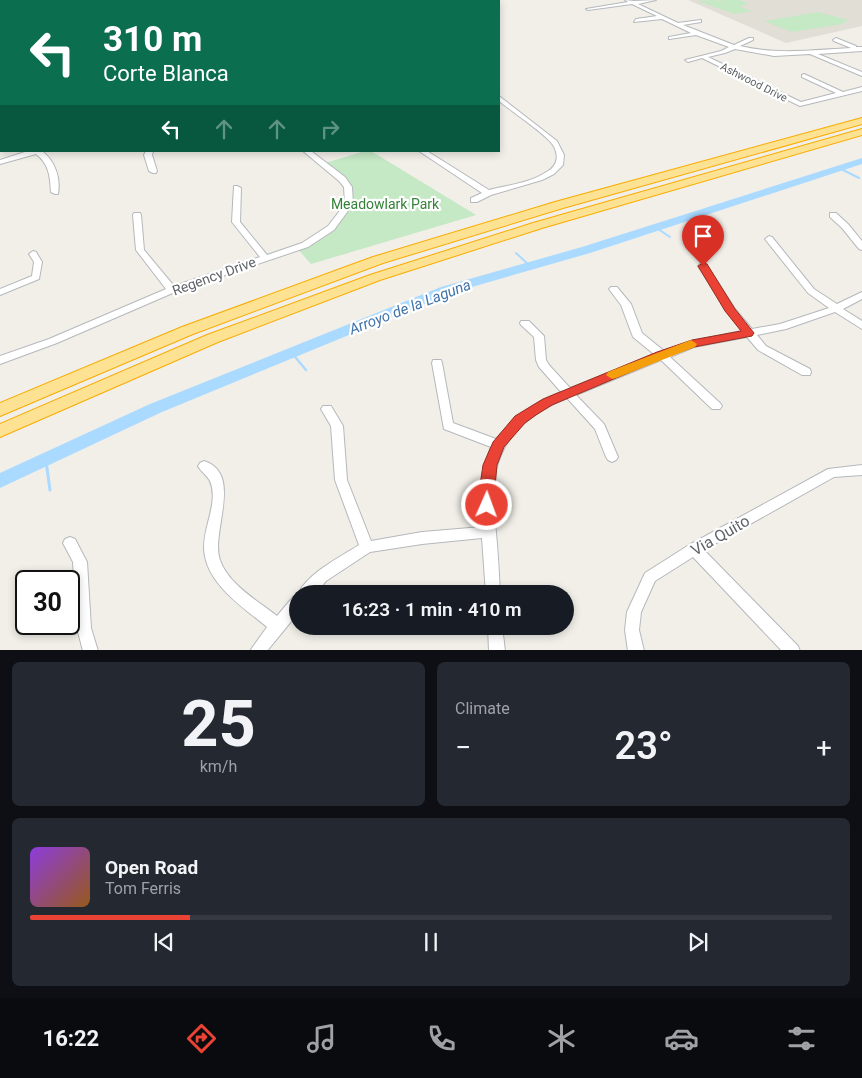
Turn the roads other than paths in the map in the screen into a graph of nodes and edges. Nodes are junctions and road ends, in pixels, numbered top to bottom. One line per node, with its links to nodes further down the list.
1 (627, 0): 3 (street)
2 (654, 0): 3 (street)
3 (634, 3): 4 (street); 5 (street)
4 (588, 10)
5 (664, 17): 6 (street); 8 (street)
6 (636, 21)
7 (700, 21): 8 (street)
8 (678, 24): 9 (street)
9 (698, 33): 10 (street); 13 (street)
10 (671, 38)
11 (751, 39): 13 (street)
12 (836, 40): 14 (street)
13 (733, 47): 15 (street); 16 (street)
14 (862, 49): 15 (street)
15 (810, 52): 18 (street)
16 (704, 57): 17 (street); 21 (street, Ashwood Drive)
17 (688, 60)
18 (862, 74)
19 (804, 76): 21 (street)
20 (862, 89): 21 (street, Ashwood Drive)
21 (843, 94)
22 (500, 99): 34 (street)
23 (862, 121): 58 (highway)
24 (862, 132): 59 (highway)
25 (34, 152): 30 (street)
26 (38, 152): 33 (street)
27 (150, 152): 31 (street)
28 (307, 152): 41 (street, Regency Drive)
29 (425, 153): 34 (street)
30 (0, 162)
31 (153, 171)
32 (237, 188): 41 (street)
33 (55, 192)
34 (488, 193): 35 (street)
35 (474, 200)
36 (137, 215): 44 (street)
37 (833, 215): 39 (street)
38 (769, 238): 47 (street)
39 (862, 247)
40 (33, 254): 45 (street)
41 (265, 258): 44 (street, Regency Drive)
42 (703, 266): 50 (street)
43 (614, 289): 51 (street)
44 (172, 290): 52 (street, Regency Drive)
45 (0, 292)
46 (862, 295): 47 (street)
47 (835, 309): 49 (street); 50 (street)
48 (525, 323): 55 (street)
49 (862, 326)
50 (748, 333): 51 (street); 54 (street)
51 (662, 354): 55 (street); 56 (street)
52 (0, 360)
53 (436, 363): 60 (street)
54 (806, 372)
55 (568, 393): 60 (street); 61 (street)
56 (716, 406)
57 (327, 409): 66 (street)
58 (0, 410)
59 (0, 430)
60 (498, 445): 64 (street)
61 (612, 457)
62 (204, 466): 71 (street)
63 (862, 470): 67 (street, Via Quito)
64 (490, 532): 66 (street); 69 (street)
65 (70, 543): 73 (street)
66 (367, 547): 68 (street)
67 (694, 549): 76 (street, Via Quito); 77 (street)
68 (313, 585)
69 (493, 585)
70 (289, 611): 71 (street)
71 (276, 625): 74 (street)
72 (496, 635): 75 (street)
73 (90, 650)
74 (257, 650)
75 (498, 650)
76 (636, 650)
77 (793, 650)

